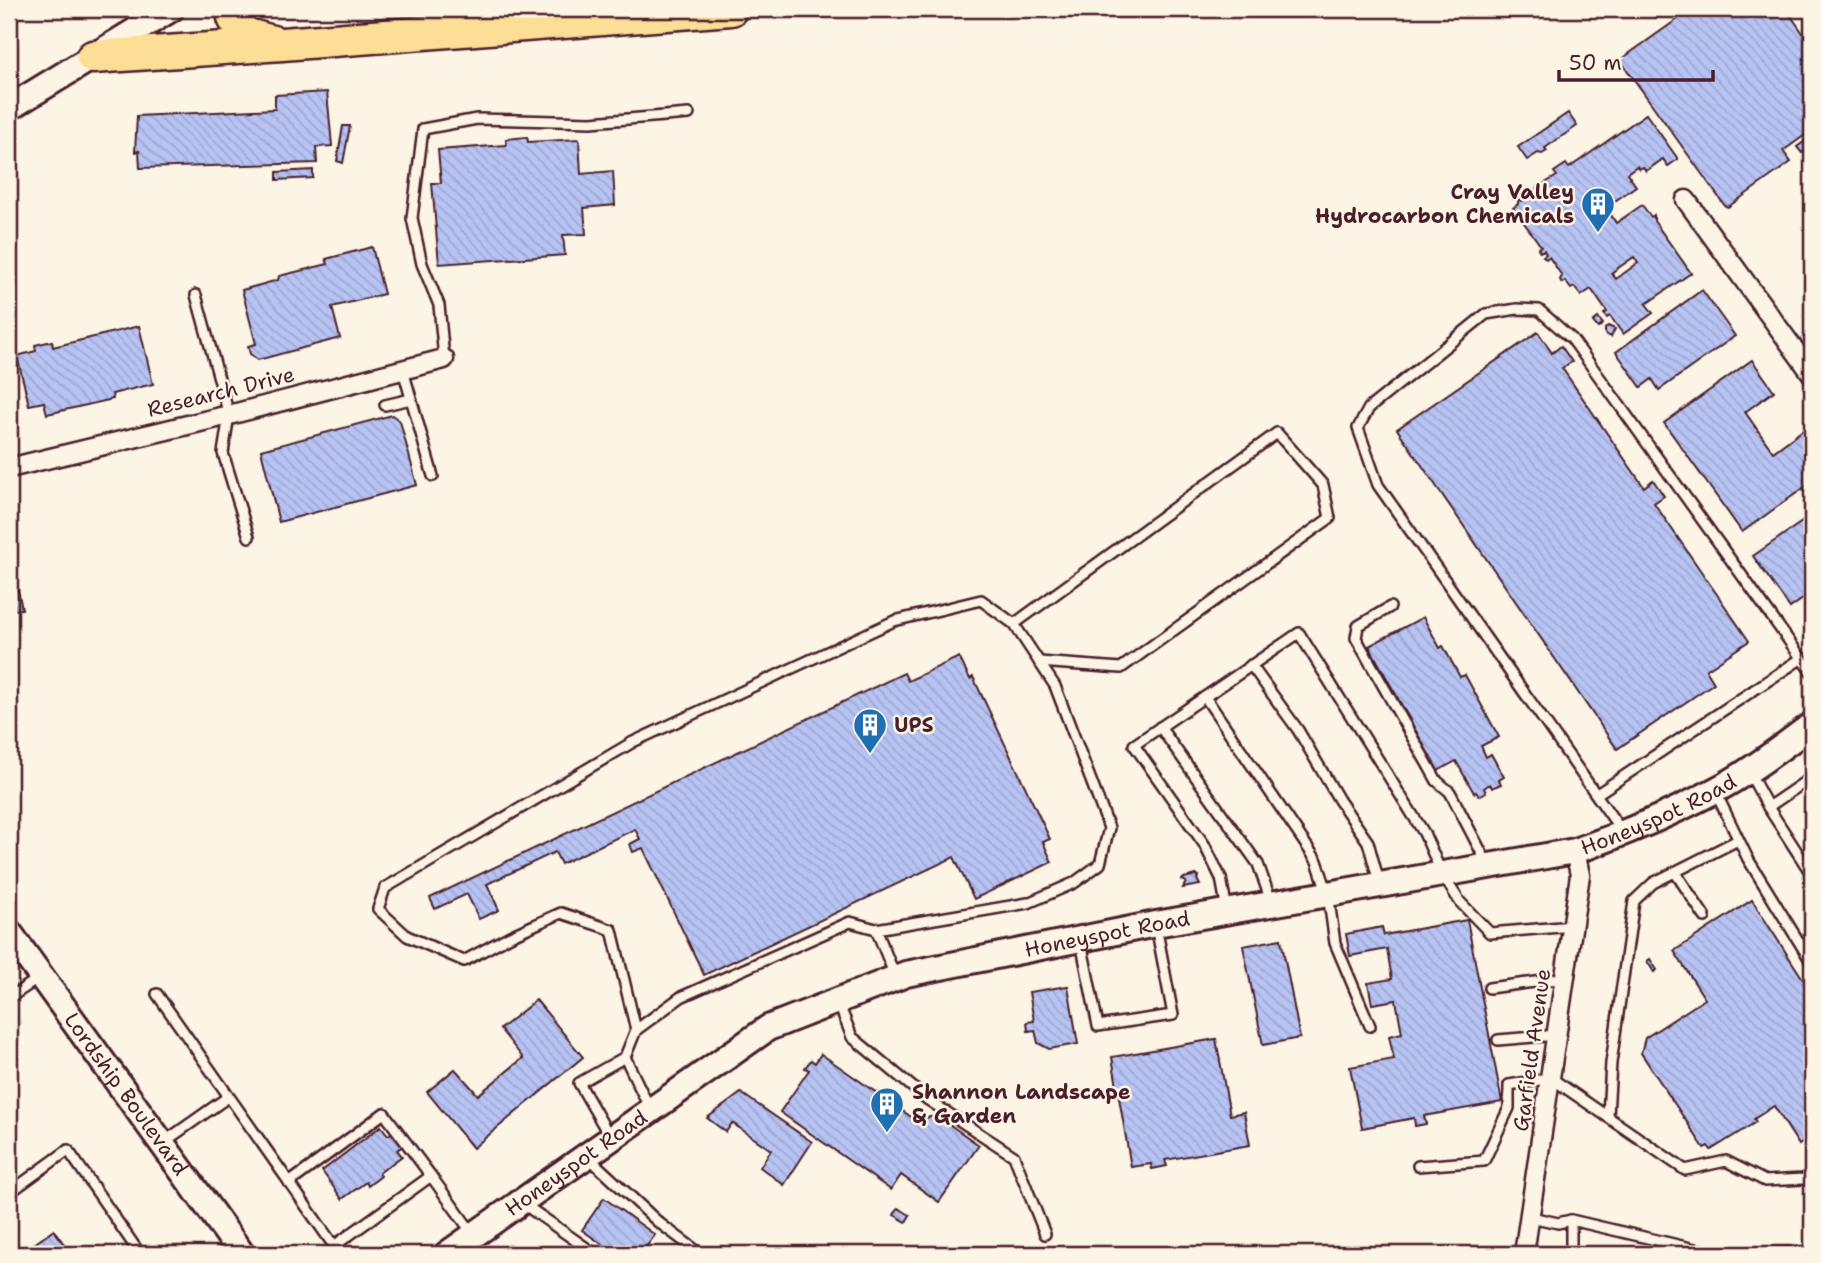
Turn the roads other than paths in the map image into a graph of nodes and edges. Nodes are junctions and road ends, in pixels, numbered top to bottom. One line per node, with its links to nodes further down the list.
1 (171, 9): 5 (main road)
2 (233, 9): 4 (highway)
3 (731, 9): 4 (highway)
4 (282, 44): 5 (highway)
5 (93, 57): 6 (main road)
6 (9, 108)
7 (689, 114): 10 (lane)
8 (1686, 200): 12 (street)
9 (196, 295): 15 (lane)
10 (444, 359): 11 (street, Research Drive)
11 (402, 370): 13 (lane); 15 (street, Research Drive)
12 (1812, 374)
13 (411, 399): 14 (lane); 17 (lane)
14 (385, 405)
15 (229, 415): 16 (street, Research Drive); 18 (lane)
16 (9, 468)
17 (433, 476)
18 (249, 537)
19 (1390, 607): 36 (lane)
20 (1014, 624): 22 (lane); 22 (lane); 59 (lane)
21 (1802, 659): 24 (lane); 31 (lane); 31 (lane)
22 (1039, 662): 47 (lane)
23 (1251, 665): 25 (lane); 38 (lane); 40 (lane)
24 (1812, 673)
25 (1205, 696): 27 (lane); 41 (lane)
26 (1812, 725): 28 (main road, Honeyspot Road)
27 (1160, 727): 42 (lane); 43 (lane)
28 (1748, 771): 30 (main road, Honeyspot Road); 32 (lane)
29 (1812, 777): 32 (lane)
30 (1715, 791): 33 (main road, Honeyspot Road); 34 (lane)
31 (1597, 793): 33 (lane)
32 (1768, 807): 39 (lane)
33 (1624, 834): 35 (main road, Honeyspot Road)
34 (1738, 840): 37 (lane); 50 (lane)
35 (1575, 851): 36 (main road, Honeyspot Road); 46 (street, Garfield Avenue)
36 (1489, 866): 38 (main road, Honeyspot Road)
37 (1675, 872): 44 (lane); 66 (lane)
38 (1442, 874): 40 (main road, Honeyspot Road); 46 (lane)
39 (1812, 875)
40 (1380, 885): 41 (main road, Honeyspot Road)
41 (1328, 894): 42 (main road, Honeyspot Road); 58 (lane)
42 (1272, 904): 43 (main road, Honeyspot Road)
43 (1227, 912): 45 (main road, Honeyspot Road)
44 (1705, 917)
45 (1156, 924): 49 (main road, Honeyspot Road); 49 (lane)
46 (1573, 926): 53 (street, Garfield Avenue)
47 (876, 929): 52 (lane); 59 (lane)
48 (9, 932): 51 (main road, Lordship Boulevard)
49 (1080, 939): 52 (main road, Honeyspot Road)
50 (1812, 963)
51 (40, 978): 56 (lane); 68 (main road, Lordship Boulevard)
52 (895, 978): 57 (main road, Honeyspot Road)
53 (1565, 978): 54 (lane); 60 (street, Garfield Avenue)
54 (1489, 988)
55 (157, 994): 64 (lane)
56 (9, 998)
57 (837, 1001): 65 (main road, Honeyspot Road); 78 (lane)
58 (1370, 1026)
59 (636, 1030): 62 (lane)
60 (1557, 1035): 61 (lane); 63 (street, Garfield Avenue)
61 (1498, 1040)
62 (625, 1057): 65 (lane); 67 (lane)
63 (1551, 1079): 66 (lane); 70 (lane); 76 (street, Garfield Avenue)
64 (228, 1097): 68 (lane); 73 (lane)
65 (651, 1111): 67 (main road, Honeyspot Road)
66 (1608, 1116): 71 (lane)
67 (611, 1139): 69 (main road, Honeyspot Road)
68 (162, 1143): 82 (main road, Lordship Boulevard)
69 (587, 1156): 75 (main road, Honeyspot Road); 85 (lane)
70 (1418, 1166)
71 (1812, 1174)
72 (430, 1176): 73 (lane); 73 (lane); 79 (lane)
73 (289, 1183)
74 (9, 1193): 81 (lane)
75 (521, 1202): 79 (main road, Honeyspot Road); 84 (lane)
76 (1531, 1217): 77 (lane); 86 (street, Garfield Avenue)
77 (1572, 1220): 87 (lane); 88 (lane)
78 (1045, 1234)
79 (474, 1236): 83 (main road, Honeyspot Road)
80 (1812, 1252): 89 (lane)
81 (140, 1254)
82 (243, 1254)
83 (447, 1254)
84 (594, 1254)
85 (701, 1254)
86 (1524, 1254)
87 (1571, 1254)
88 (1716, 1254)
89 (1754, 1254)

